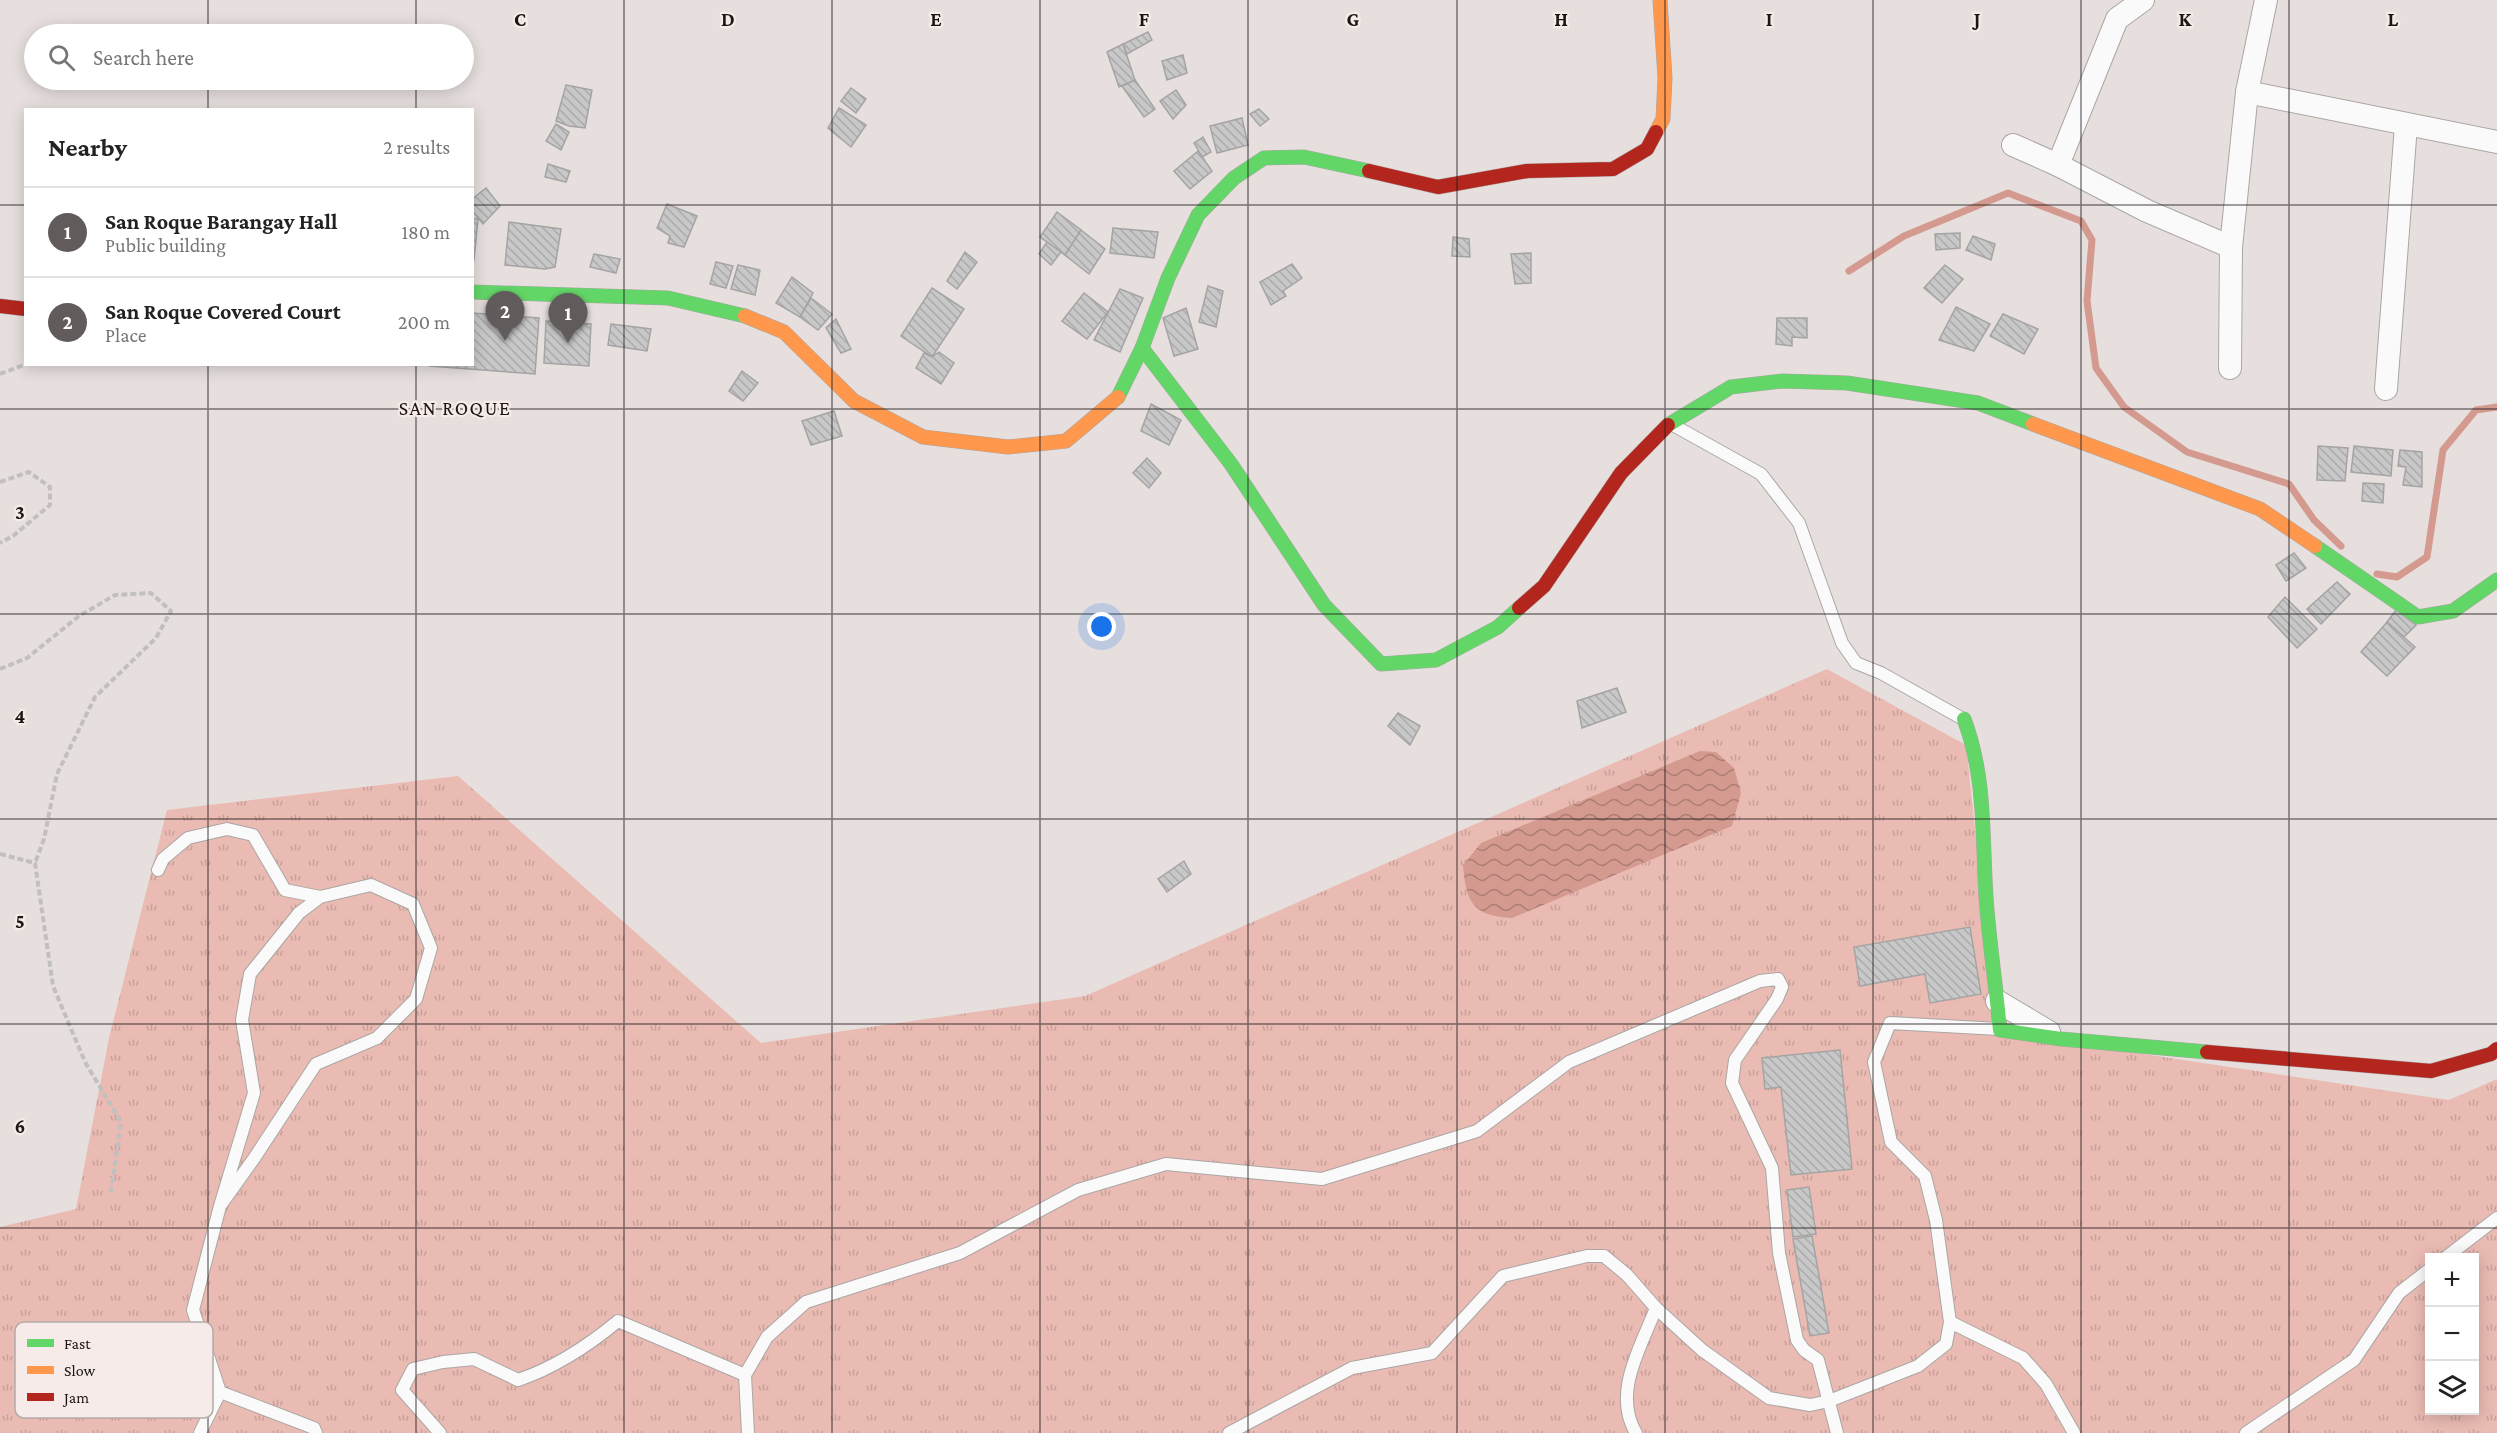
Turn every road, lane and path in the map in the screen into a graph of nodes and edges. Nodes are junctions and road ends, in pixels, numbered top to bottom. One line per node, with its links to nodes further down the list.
1 (1660, 0): 13 (street)
2 (2143, 0): 8 (street)
3 (2265, 1): 4 (street)
4 (2247, 92): 5 (street); 9 (street)
5 (2406, 125): 6 (street); 17 (street)
6 (2497, 142)
7 (2013, 145): 8 (street)
8 (2058, 165): 9 (street)
9 (2231, 247): 15 (street)
10 (474, 292): 13 (street)
11 (0, 306): 12 (street)
12 (24, 309)
13 (1142, 348): 18 (street)
14 (24, 365): 16 (path)
15 (2230, 368)
16 (0, 374)
17 (2386, 389)
18 (1670, 423): 21 (street); 23 (lane)
19 (0, 482): 20 (path)
20 (0, 543)
21 (2497, 580)
22 (0, 669): 25 (path)
23 (1964, 719): 28 (street)
24 (0, 854): 25 (path)
25 (35, 863): 32 (path)
26 (158, 870): 27 (lane)
27 (320, 897): 33 (lane); 33 (lane)
28 (1997, 1001): 29 (street); 30 (street)
29 (2000, 1029): 30 (street); 39 (lane)
30 (2061, 1039): 31 (street)
31 (2497, 1049)
32 (111, 1192)
33 (220, 1206): 38 (lane)
34 (2497, 1218): 35 (lane)
35 (2450, 1253)
36 (2425, 1273): 54 (lane)
37 (1656, 1308): 43 (lane); 50 (lane); 51 (lane)
38 (197, 1322)
39 (1950, 1322): 43 (lane); 53 (lane)
40 (213, 1371): 42 (lane)
41 (745, 1375): 43 (lane); 48 (lane); 49 (lane)
42 (220, 1392): 44 (lane); 47 (lane)
43 (1828, 1401): 52 (lane)
44 (213, 1406)
45 (207, 1418): 46 (lane)
46 (200, 1433)
47 (316, 1433)
48 (440, 1433)
49 (748, 1433)
50 (1229, 1433)
51 (1636, 1433)
52 (1837, 1433)
53 (2074, 1433)
54 (2246, 1433)

